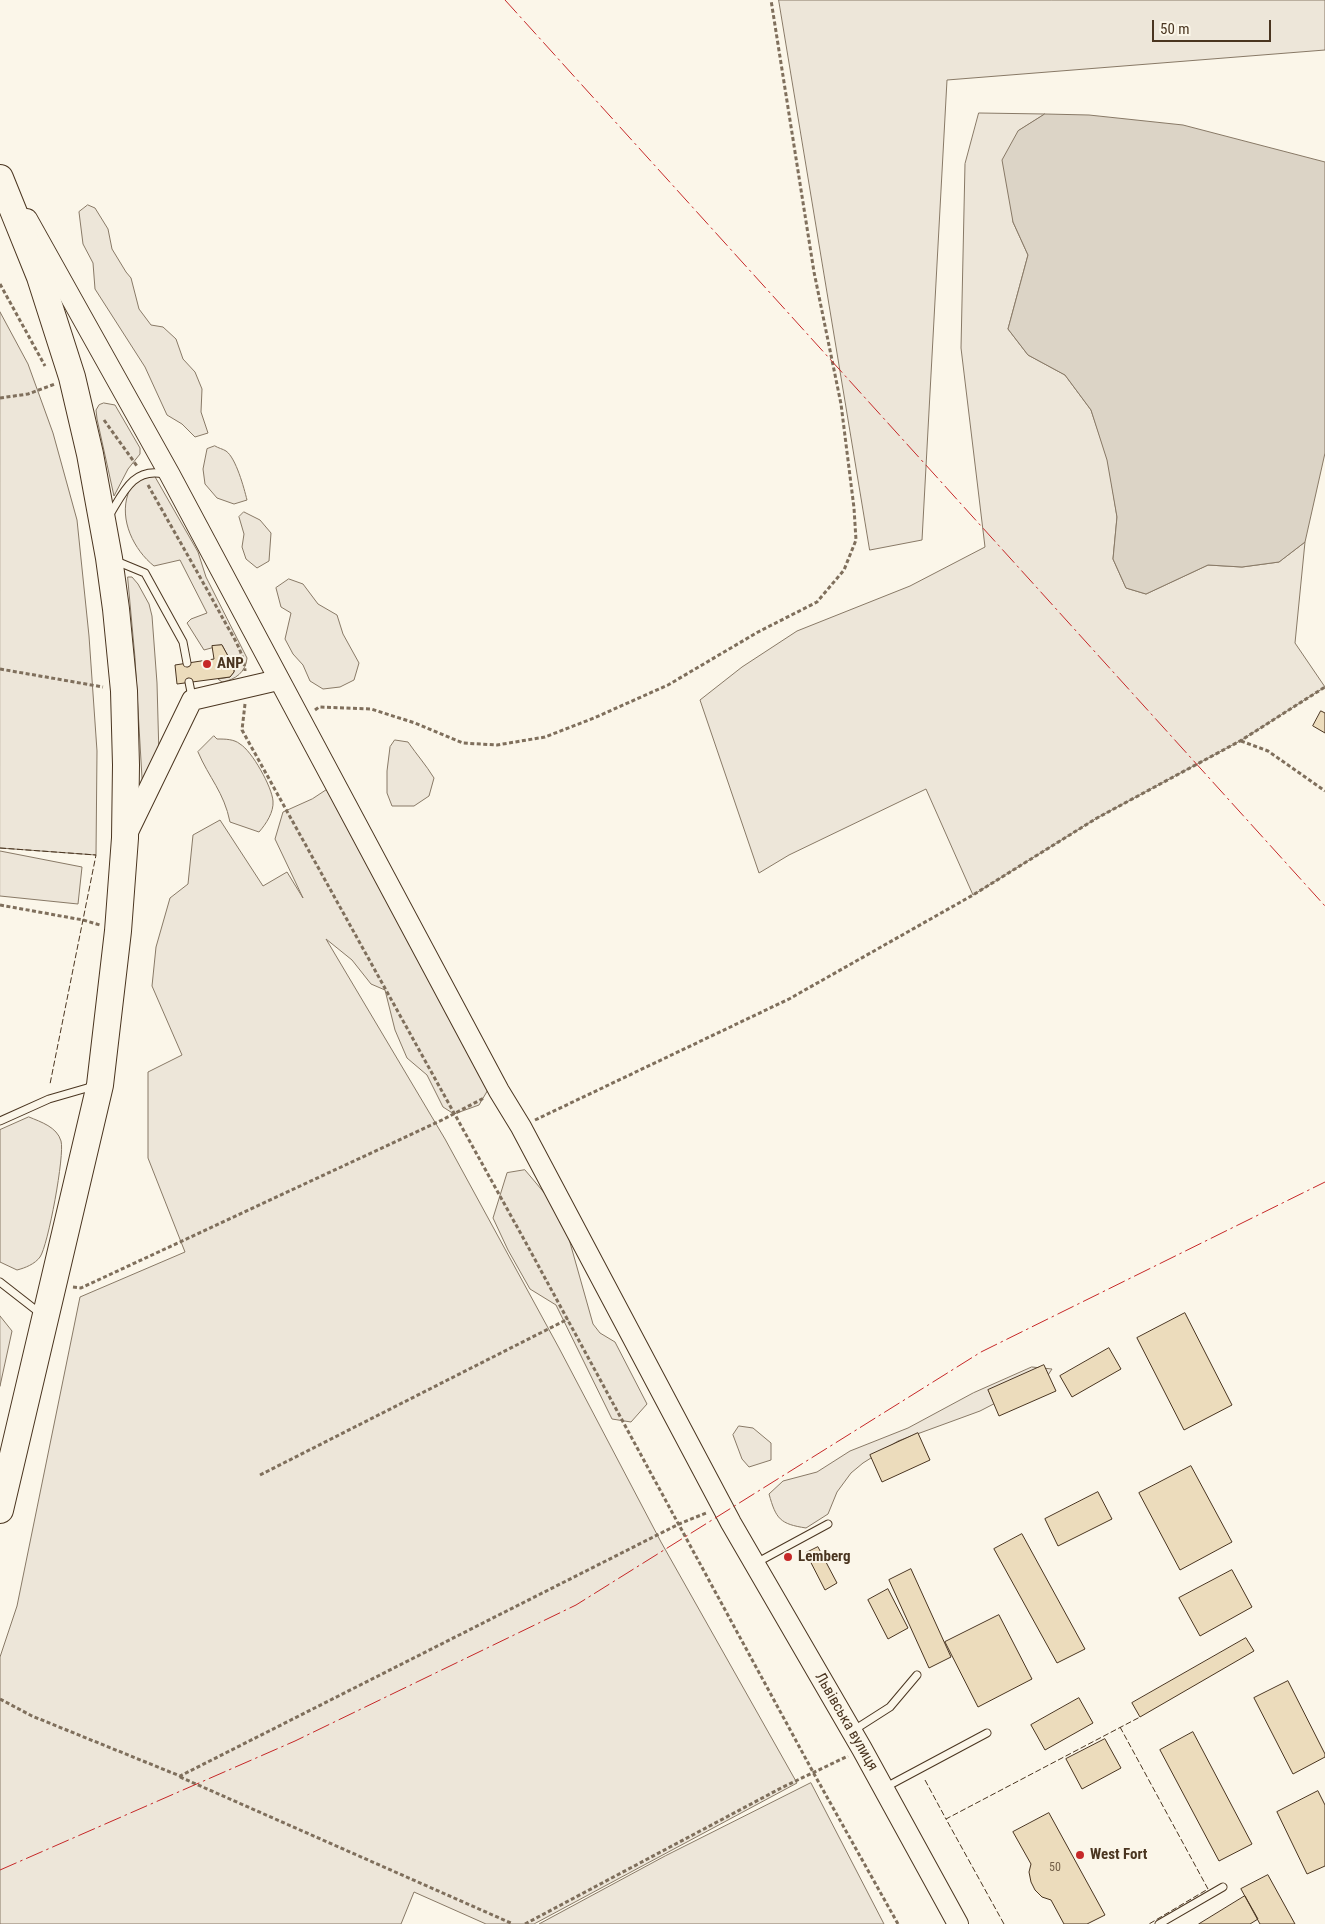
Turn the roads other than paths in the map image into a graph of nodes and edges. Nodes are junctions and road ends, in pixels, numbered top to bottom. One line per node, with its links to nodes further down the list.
1 (0, 171): 3 (main road, Львівська вулиця)
2 (0, 178): 4 (highway)
3 (170, 475): 4 (lane); 7 (main road, Львівська вулиця)
4 (103, 527): 5 (highway)
5 (109, 558): 6 (lane); 8 (highway)
6 (186, 664)
7 (278, 680): 8 (main road); 15 (main road, Львівська вулиця)
8 (125, 838): 9 (highway)
9 (100, 1085): 10 (lane); 12 (highway)
10 (0, 1121)
11 (0, 1282): 12 (lane)
12 (45, 1317): 13 (highway)
13 (0, 1510)
14 (828, 1524): 15 (lane)
15 (755, 1564): 17 (main road, Львівська вулиця)
16 (917, 1675): 17 (lane)
17 (851, 1731): 19 (main road, Львівська вулиця)
18 (986, 1734): 19 (lane)
19 (883, 1789): 21 (main road, Львівська вулиця)
20 (1223, 1887): 22 (lane)
21 (958, 1924)
22 (1159, 1924)

